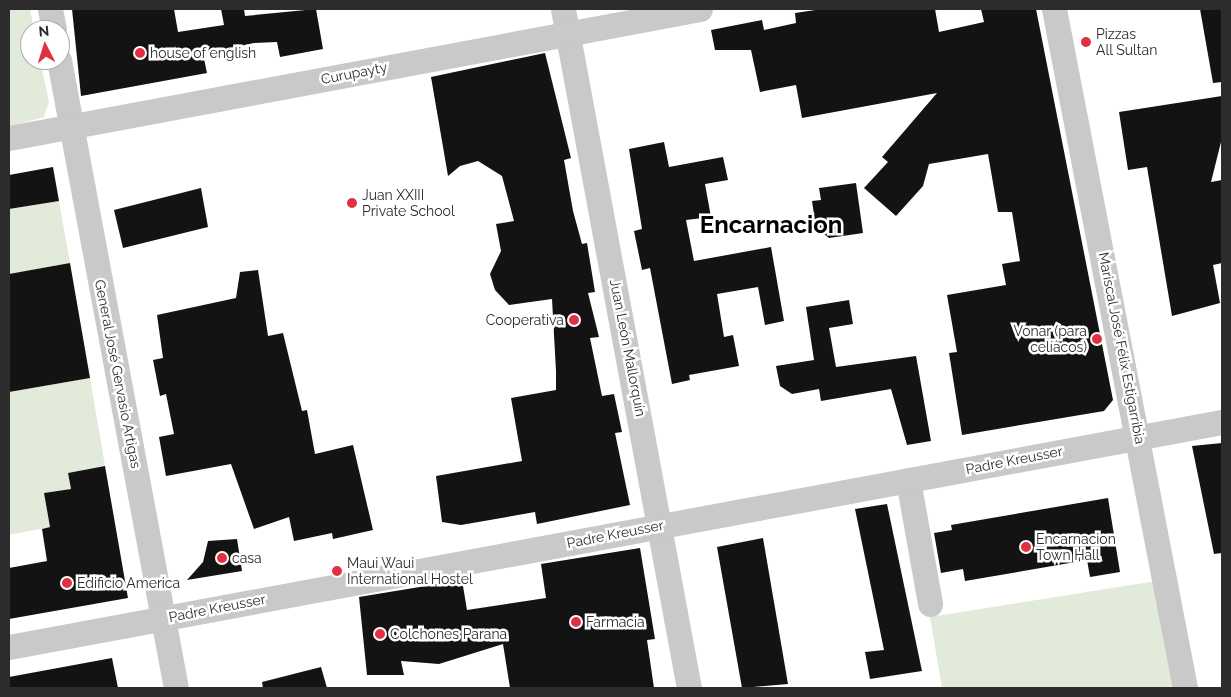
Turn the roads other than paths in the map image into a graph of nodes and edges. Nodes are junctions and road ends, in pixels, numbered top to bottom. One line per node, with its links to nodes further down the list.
1 (563, 9): 4 (street, Juan León Mallorquín)
2 (700, 9): 4 (street, Curupayty)
3 (1054, 9): 9 (street, Mariscal José Félix Estigarribia)
4 (568, 34): 6 (street, Curupayty); 11 (street, Juan León Mallorquín)
5 (61, 70): 6 (street, General José Gervasio Artigas)
6 (72, 126): 7 (street, Curupayty); 13 (street, General José Gervasio Artigas)
7 (9, 138)
8 (1222, 422): 9 (street, Padre Kreusser)
9 (1140, 437): 10 (street, Padre Kreusser); 17 (street, Mariscal José Félix Estigarribia)
10 (908, 480): 11 (street, Padre Kreusser); 12 (street)
11 (662, 526): 13 (street, Padre Kreusser); 16 (street, Juan León Mallorquín)
12 (930, 604)
13 (163, 618): 14 (street, Padre Kreusser); 15 (street, General José Gervasio Artigas)
14 (9, 647)
15 (176, 688)
16 (689, 688)
17 (1185, 688)

